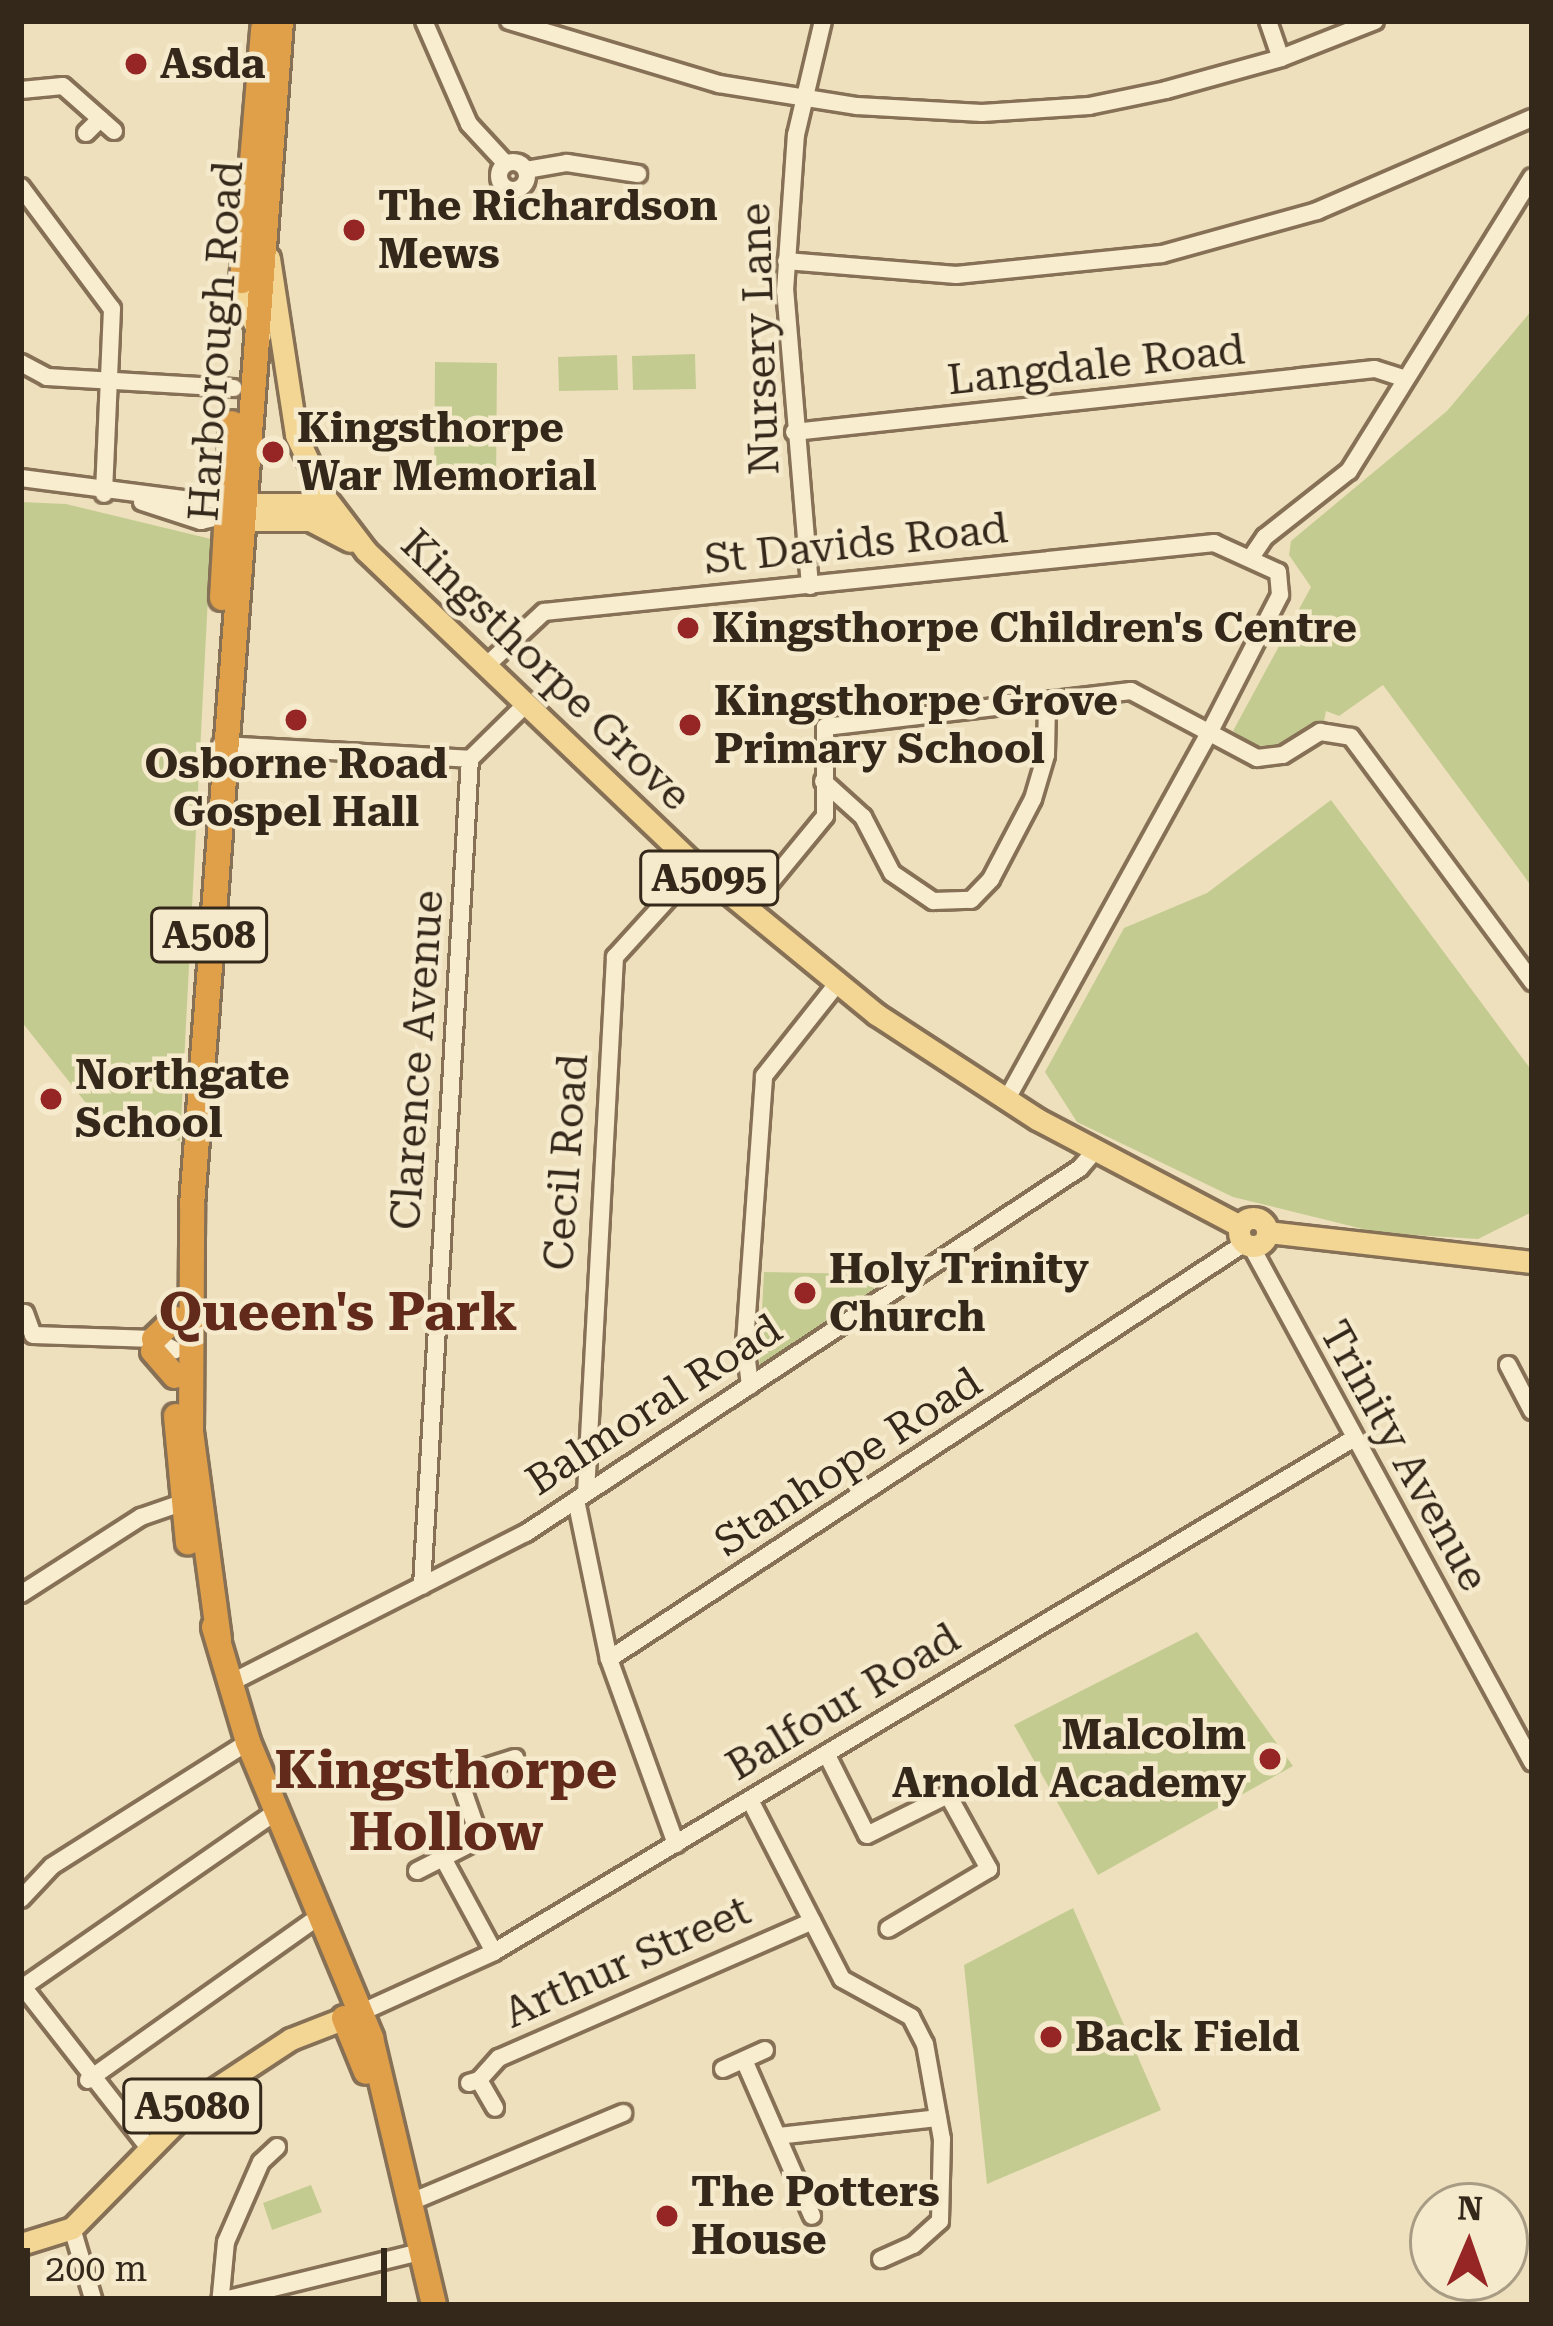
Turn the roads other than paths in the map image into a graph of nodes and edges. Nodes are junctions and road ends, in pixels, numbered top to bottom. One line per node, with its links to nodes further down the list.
1 (265, 21): 20 (highway, Harborough Road / A508)
2 (281, 21): 18 (highway, Harborough Road / A508)
3 (424, 21): 13 (street)
4 (508, 21): 10 (street)
5 (823, 21): 10 (street, Nursery Lane)
6 (1268, 21): 8 (street)
7 (1375, 21): 8 (street)
8 (1282, 58): 10 (street)
9 (23, 83): 12 (street)
10 (802, 99): 19 (street, Nursery Lane)
11 (1532, 118): 19 (street)
12 (86, 134)
13 (506, 164): 14 (street); 14 (street)
14 (526, 170): 15 (street)
15 (638, 174)
16 (1532, 177): 23 (street)
17 (21, 187): 24 (street)
18 (264, 222): 21 (highway, Harborough Road / A508); 26 (main road, Kingsthorpe Grove / A5095)
19 (786, 261): 27 (street, Nursery Lane)
20 (241, 296): 21 (main road, Kingsthorpe Grove / A5095); 25 (highway, Harborough Road / A508)
21 (253, 326): 26 (main road, Kingsthorpe Grove / A5095); 30 (highway, Harborough Road / A508)
22 (21, 363): 24 (street)
23 (1403, 378): 27 (street, Langdale Road); 33 (street)
24 (110, 382): 25 (street); 29 (street)
25 (234, 388): 30 (highway, Harborough Road / A508)
26 (286, 390): 31 (main road, Kingsthorpe Grove / A5095)
27 (794, 432): 34 (street, Nursery Lane)
28 (21, 482): 29 (street)
29 (104, 491): 30 (street); 30 (street)
30 (227, 508): 31 (main road); 32 (main road, A5095); 39 (highway, Harborough Road / A508)
31 (335, 512): 32 (main road, Kingsthorpe Grove / A5095)
32 (366, 551): 35 (main road, Kingsthorpe Grove / A5095)
33 (1252, 556): 34 (street, St Davids Road); 38 (street)
34 (810, 586): 35 (street, St Davids Road)
35 (486, 666): 37 (main road, Kingsthorpe Grove / A5095)
36 (1047, 701): 38 (street); 41 (street); 42 (street)
37 (525, 705): 40 (street); 44 (main road, Kingsthorpe Grove / A5095)
38 (1209, 733): 46 (street); 48 (street)
39 (221, 745): 40 (street); 53 (highway, Harborough Road / A508)
40 (470, 759): 62 (street, Clarence Avenue)
41 (823, 782): 42 (street); 43 (street)
42 (854, 807): 43 (street)
43 (825, 816): 45 (street)
44 (697, 867): 45 (main road, Kingsthorpe Grove / A5095); 60 (street, Cecil Road)
45 (747, 911): 47 (main road, Kingsthorpe Grove / A5095)
46 (1532, 982)
47 (837, 984): 48 (main road, Kingsthorpe Grove / A5095); 57 (street)
48 (1006, 1101): 49 (main road, Kingsthorpe Grove / A5095)
49 (1095, 1150): 50 (main road, Kingsthorpe Grove / A5095); 57 (street, Balmoral Road)
50 (1251, 1237): 51 (main road, A5095); 59 (street, Trinity Avenue); 64 (street, Stanhope Road)
51 (1532, 1262)
52 (25, 1313): 54 (street)
53 (183, 1317): 55 (highway, A508); 55 (highway)
54 (25, 1335): 55 (street)
55 (170, 1357): 61 (highway, A508); 61 (highway, A508)
56 (1508, 1365): 58 (street)
57 (750, 1386): 60 (street, Balmoral Road)
58 (1532, 1411)
59 (1353, 1439): 67 (street, Balfour Road); 69 (street, Trinity Avenue)
60 (581, 1497): 62 (street, Balmoral Road); 64 (street, Cecil Road)
61 (188, 1501): 63 (street); 65 (highway, A508)
62 (422, 1586): 65 (street, Balmoral Road)
63 (21, 1594)
64 (609, 1658): 72 (street, Cecil Road)
65 (230, 1683): 66 (highway, A508)
66 (248, 1742): 71 (highway, A508); 75 (street)
67 (826, 1755): 70 (street, Balfour Road); 78 (street)
68 (514, 1758): 73 (street)
69 (1532, 1762)
70 (750, 1800): 72 (street, Balfour Road); 77 (street)
71 (276, 1812): 76 (highway, A508); 80 (street)
72 (676, 1844): 79 (street, Balfour Road)
73 (443, 1858): 74 (street); 79 (street)
74 (417, 1871)
75 (21, 1899)
76 (318, 1917): 81 (highway, A508); 85 (street)
77 (812, 1921): 86 (street, Arthur Street); 88 (street)
78 (889, 1928)
79 (494, 1952): 81 (street, Balfour Road)
80 (23, 1987): 85 (street)
81 (353, 2015): 89 (highway, A508); 92 (main road, A5080)
82 (765, 2050): 83 (street)
83 (744, 2060): 84 (street); 90 (street)
84 (723, 2069)
85 (88, 2080): 92 (street)
86 (495, 2108)
87 (623, 2113): 93 (street)
88 (938, 2117): 90 (street); 98 (street)
89 (391, 2125): 93 (highway, A508); 97 (highway, A508)
90 (778, 2136): 94 (street)
91 (277, 2147): 99 (street)
92 (149, 2148): 95 (main road, A5080)
93 (413, 2200): 97 (highway, A508)
94 (812, 2216)
95 (72, 2228): 96 (main road, A5080); 100 (street)
96 (21, 2244)
97 (418, 2252): 99 (street); 101 (highway, A508); 102 (highway, A508)
98 (881, 2259)
99 (220, 2303)
100 (95, 2305)
101 (424, 2305)
102 (434, 2305)

